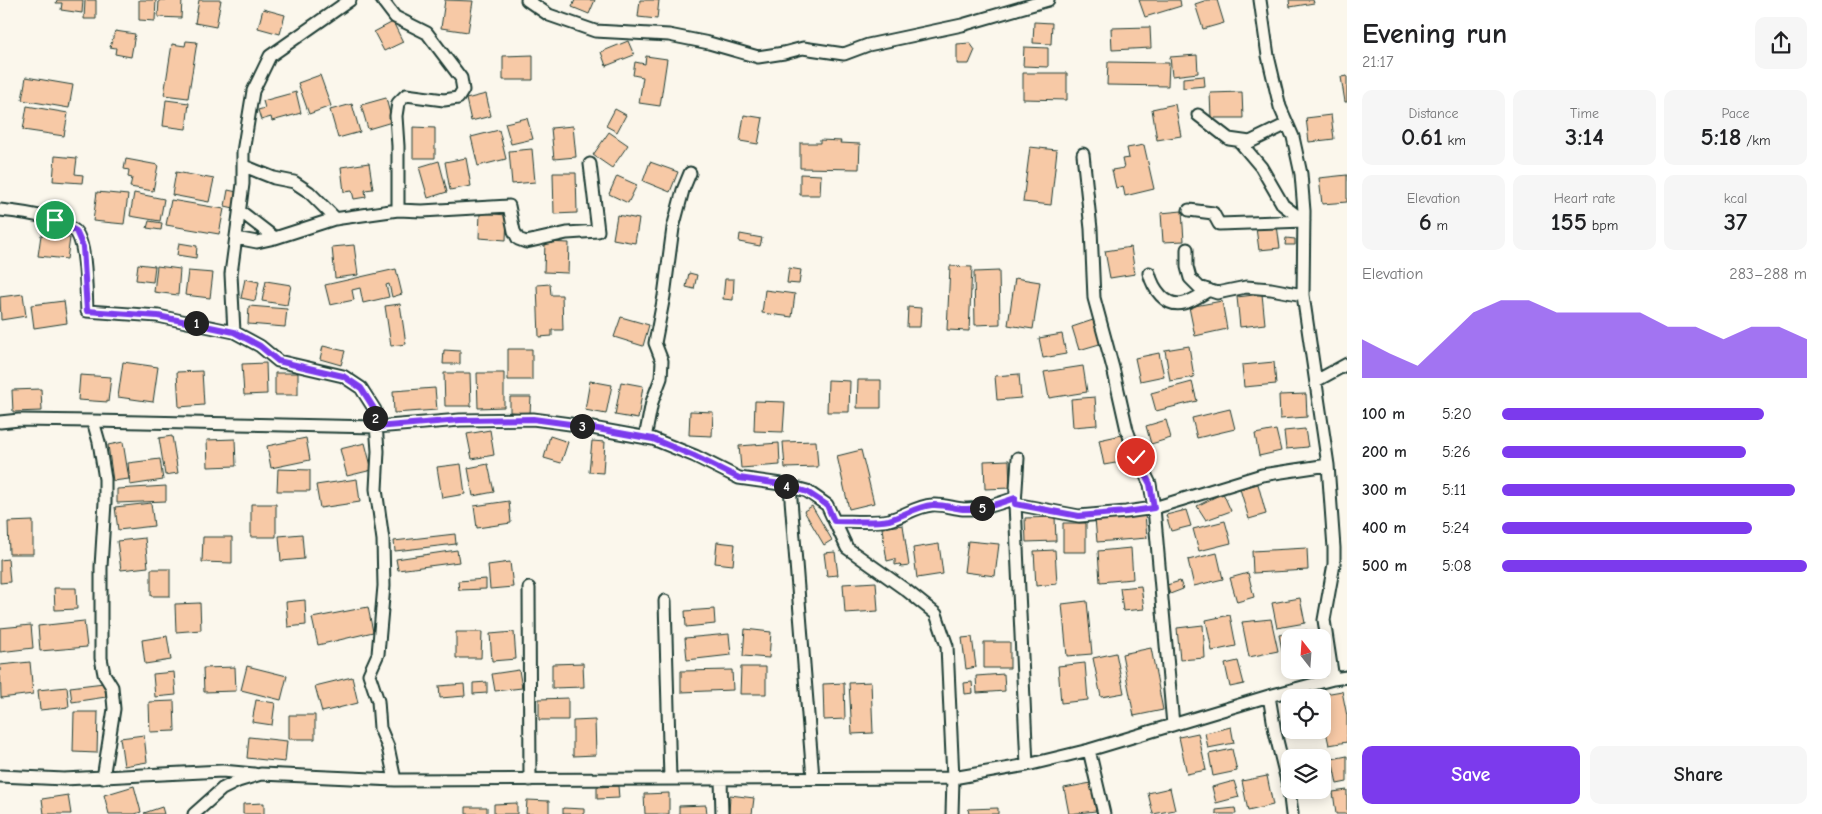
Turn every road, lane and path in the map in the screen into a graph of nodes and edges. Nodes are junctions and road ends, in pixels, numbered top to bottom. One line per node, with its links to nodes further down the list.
1 (350, 0): 11 (street)
2 (382, 0): 14 (street)
3 (527, 0): 4 (street)
4 (1048, 0)
5 (1260, 0): 7 (street)
6 (1198, 115): 8 (street)
7 (1287, 124): 8 (street); 18 (street)
8 (1239, 141): 18 (street)
9 (1083, 154): 36 (street)
10 (590, 164): 14 (street)
11 (244, 166): 16 (street); 17 (street)
12 (690, 173): 31 (street)
13 (0, 210): 25 (street)
14 (398, 210): 17 (street)
15 (1189, 210): 18 (street)
16 (240, 211): 19 (street); 20 (street)
17 (336, 219): 20 (street)
18 (1304, 221): 24 (street)
19 (236, 238): 20 (street); 25 (street)
20 (275, 238)
21 (1187, 249): 23 (street)
22 (1149, 273): 23 (street)
23 (1209, 290): 24 (street)
24 (1302, 295): 27 (street)
25 (234, 332): 30 (street)
26 (1347, 364): 27 (street)
27 (1316, 381): 33 (street)
28 (93, 421): 29 (street); 30 (street); 48 (street)
29 (0, 422)
30 (376, 427): 31 (street); 53 (street)
31 (645, 438): 34 (street)
32 (1018, 458): 35 (street)
33 (1328, 465): 36 (street); 41 (street)
34 (790, 487): 37 (street); 49 (street)
35 (1015, 501): 36 (street); 37 (street); 45 (street)
36 (1154, 508): 43 (street)
37 (834, 521): 50 (street)
38 (528, 588): 54 (street)
39 (665, 601): 51 (street)
40 (1347, 677): 41 (street)
41 (1332, 679): 42 (street)
42 (1270, 696): 43 (street); 59 (street)
43 (1173, 725): 44 (street)
44 (1089, 750): 45 (street); 58 (street)
45 (1027, 765): 50 (street)
46 (261, 774): 48 (street); 53 (street); 55 (street)
47 (0, 776): 48 (street)
48 (103, 778)
49 (813, 778): 50 (street); 52 (street)
50 (952, 778): 57 (street)
51 (670, 779): 52 (street); 54 (street)
52 (722, 779): 56 (street)
53 (395, 780): 54 (street)
54 (530, 780)
55 (194, 814)
56 (722, 814)
57 (952, 814)
58 (1104, 814)
59 (1292, 814)

